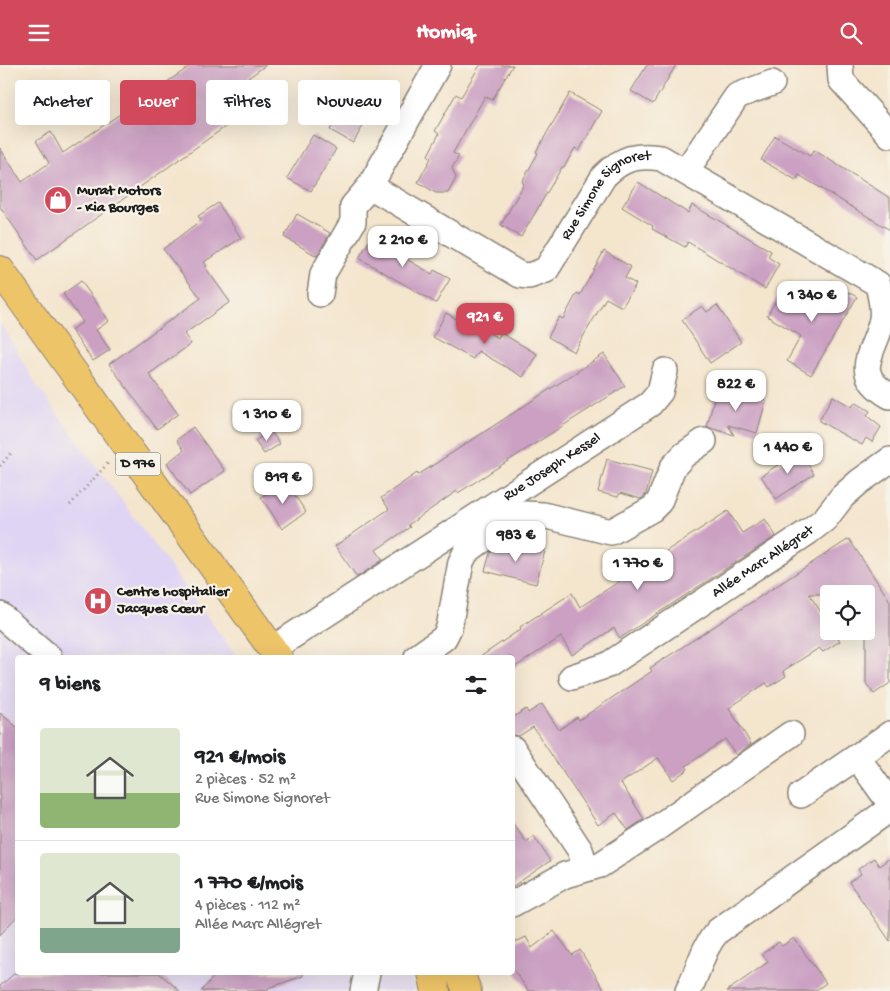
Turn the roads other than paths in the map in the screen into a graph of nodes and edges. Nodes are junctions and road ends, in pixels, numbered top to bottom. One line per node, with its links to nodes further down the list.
1 (438, 65): 6 (street)
2 (840, 65): 4 (street)
3 (772, 83): 5 (street)
4 (890, 135)
5 (686, 171): 6 (street, Rue Simone Signoret); 8 (street, Rue Simone Signoret)
6 (370, 187): 9 (street)
7 (0, 270): 15 (main road, D 976)
8 (884, 280): 11 (street, Rue Simone Signoret)
9 (320, 294)
10 (665, 371): 15 (street, Rue Joseph Kessel)
11 (890, 396)
12 (704, 441): 17 (street)
13 (890, 460): 18 (street, Allée Marc Allégret)
14 (0, 615): 16 (street)
15 (275, 653)
16 (47, 655)
17 (420, 655)
18 (572, 677)
19 (791, 734): 26 (street)
20 (890, 734): 22 (street)
21 (515, 751): 26 (street)
22 (856, 757): 23 (street); 24 (street)
23 (801, 795)
24 (890, 803)
25 (890, 809): 34 (street)
26 (586, 868): 27 (street)
27 (515, 902)
28 (367, 975): 31 (street)
29 (432, 975): 32 (main road)
30 (461, 975): 33 (main road)
31 (363, 991)
32 (436, 991)
33 (467, 991)
34 (688, 991)

